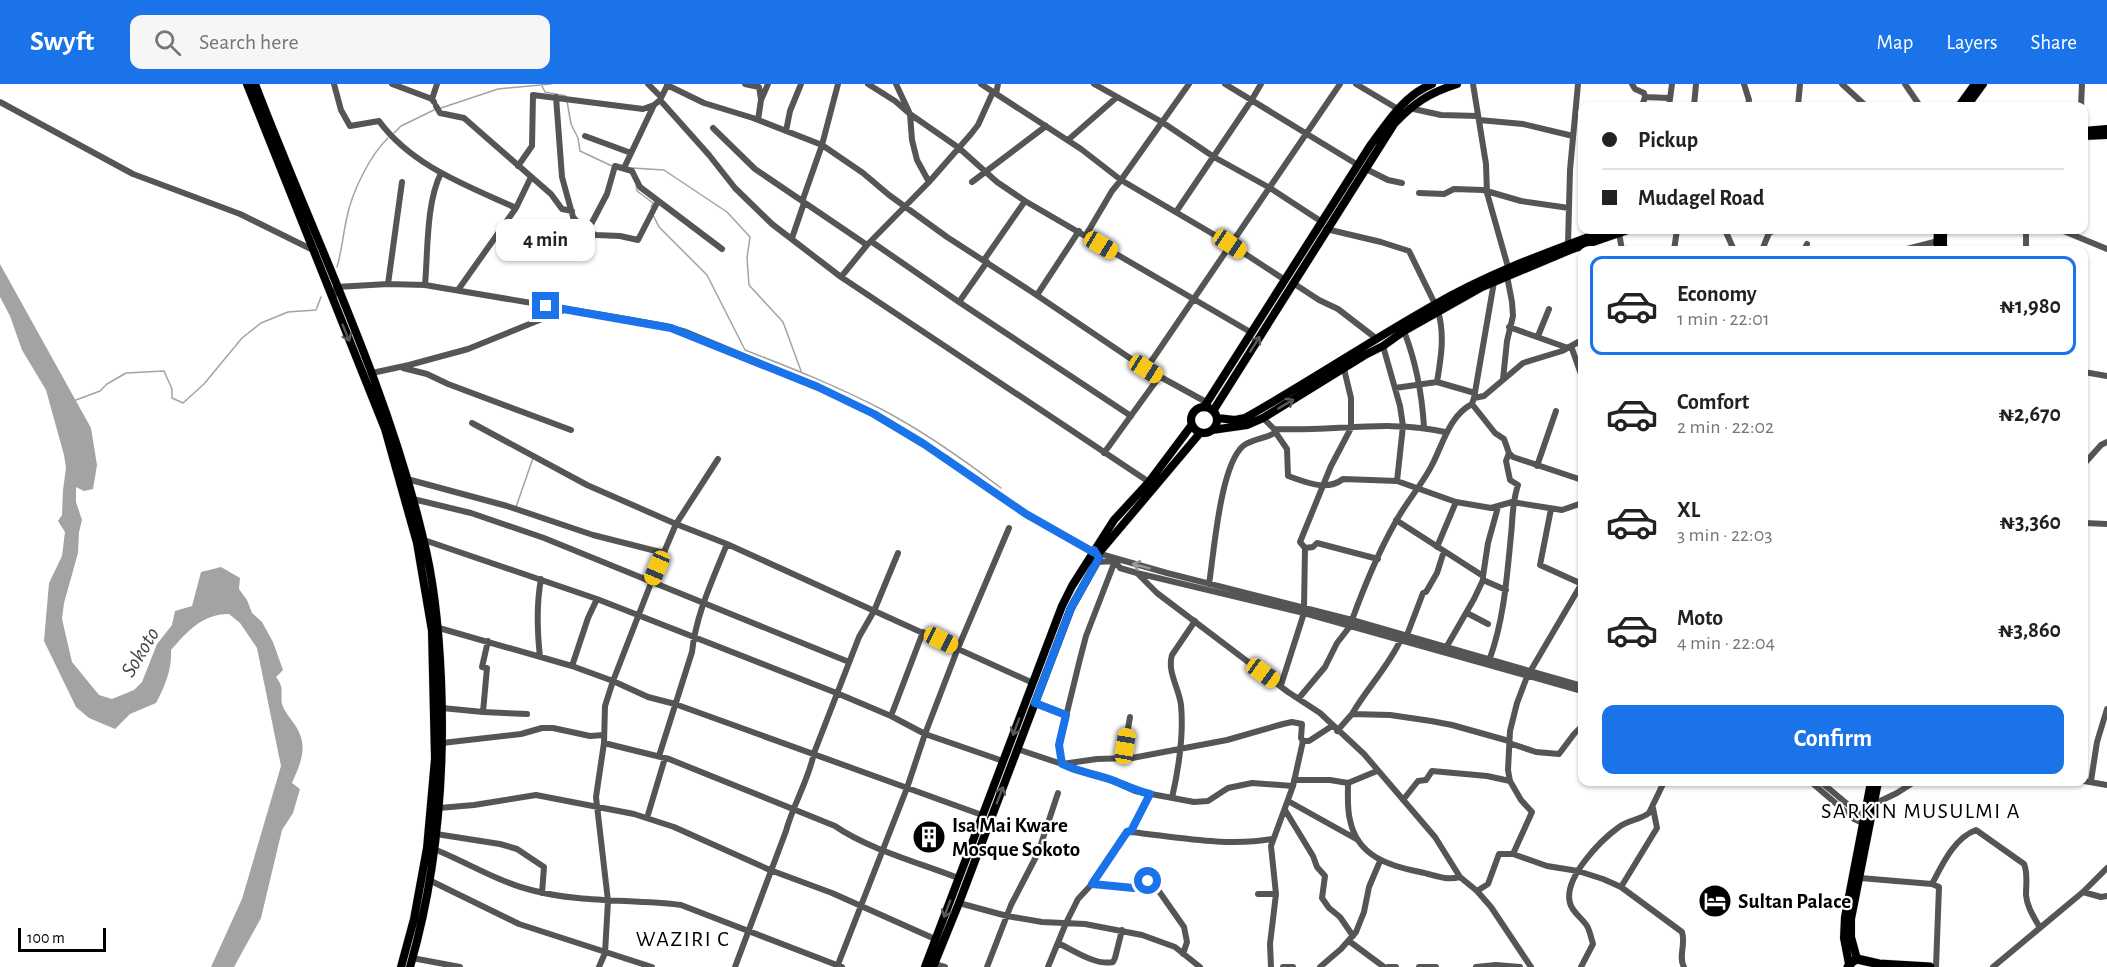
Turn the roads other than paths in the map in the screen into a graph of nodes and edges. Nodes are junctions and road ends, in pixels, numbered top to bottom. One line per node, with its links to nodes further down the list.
1 (247, 84): 120 (main road)
2 (255, 84): 128 (main road)
3 (334, 84): 83 (street)
4 (392, 84): 55 (street)
5 (437, 84): 55 (street)
6 (648, 84): 42 (street)
7 (668, 84): 42 (street); 60 (street)
8 (745, 84): 41 (street)
9 (768, 84): 41 (street)
10 (801, 84): 65 (street)
11 (838, 84): 74 (street)
12 (868, 84): 58 (street)
13 (896, 84): 58 (street)
14 (981, 84): 36 (street)
15 (998, 84): 36 (street)
16 (1094, 84): 38 (street)
17 (1189, 84): 61 (street)
18 (1225, 84): 43 (street)
19 (1260, 84): 43 (street)
20 (1340, 84): 67 (street)
21 (1356, 84): 56 (street)
22 (1432, 84): 56 (main road)
23 (1457, 84): 57 (main road)
24 (1473, 84): 59 (street)
25 (1578, 84): 71 (street)
26 (1632, 84): 39 (street)
27 (1672, 84): 40 (street)
28 (1696, 84): 47 (street)
29 (1744, 84): 48 (street)
30 (1800, 84): 49 (street)
31 (1842, 84): 50 (street)
32 (1905, 84): 51 (street)
33 (1975, 84): 52 (main road)
34 (1983, 84): 53 (main road)
35 (2082, 84): 54 (street)
36 (994, 93): 62 (street); 75 (street)
37 (556, 97): 42 (street); 79 (street); 99 (street)
38 (1117, 97): 61 (street); 72 (street)
39 (1645, 97): 40 (street); 45 (street)
40 (1670, 98): 46 (street)
41 (761, 100): 60 (street)
42 (658, 101): 76 (street); 109 (street)
43 (1251, 101): 67 (street); 77 (street)
44 (0, 102): 120 (street)
45 (1643, 102)
46 (1669, 102)
47 (1694, 102)
48 (1749, 102)
49 (1798, 102)
50 (1862, 102)
51 (1917, 102)
52 (1962, 102)
53 (1970, 102)
54 (2081, 102)
55 (435, 106): 79 (street)
56 (1398, 108): 78 (main road)
57 (1409, 108): 59 (street); 81 (main road)
58 (910, 114): 75 (street); 87 (street)
59 (1478, 118): 71 (street); 92 (street)
60 (758, 120): 65 (street)
61 (1162, 122): 77 (street); 85 (street)
62 (1046, 126): 72 (street); 82 (street)
63 (713, 128): 95 (street)
64 (2107, 129): 66 (main road)
65 (786, 131): 74 (street)
66 (2088, 131)
67 (1306, 134): 78 (street); 90 (street)
68 (2107, 135): 70 (main road)
69 (585, 136): 76 (street)
70 (2088, 136)
71 (1573, 139): 73 (street); 98 (street)
72 (1068, 140): 85 (street)
73 (1578, 141)
74 (822, 145): 95 (street); 96 (street)
75 (959, 148): 82 (street); 87 (street)
76 (630, 153): 80 (street)
77 (1214, 157): 90 (street); 100 (street)
78 (1358, 165): 101 (main road)
79 (518, 166): 84 (street)
80 (624, 168): 93 (street); 103 (street)
81 (1366, 169): 89 (street); 101 (main road)
82 (985, 172): 88 (street); 94 (street)
83 (441, 173): 97 (street); 127 (street)
84 (531, 177): 97 (street); 99 (street)
85 (1121, 180): 100 (street); 108 (street)
86 (402, 182): 126 (street)
87 (929, 182): 96 (street)
88 (972, 182)
89 (1402, 183)
90 (1270, 188): 101 (street); 112 (street)
91 (1419, 193): 92 (street)
92 (1487, 193): 98 (street); 122 (street)
93 (657, 201): 103 (street); 118 (street)
94 (1025, 201): 102 (street); 121 (street)
95 (804, 203): 109 (street); 111 (street)
96 (905, 206): 111 (street); 121 (street)
97 (516, 208): 129 (street)
98 (1569, 208): 113 (street)
99 (572, 211): 103 (street)
100 (1176, 212): 112 (street)
101 (1324, 226): 124 (main road); 134 (street)
102 (1079, 231): 108 (street); 130 (street)
103 (587, 232)
104 (1596, 234): 113 (main road)
105 (1616, 234): 114 (main road)
106 (1938, 234): 110 (main road)
107 (2071, 234): 119 (street)
108 (1086, 235): 131 (street)
109 (792, 238): 123 (street)
110 (1938, 241): 115 (street); 116 (main road)
111 (869, 243): 123 (street); 133 (street)
112 (1230, 244): 124 (street); 131 (street)
113 (1568, 244): 122 (main road)
114 (1582, 246)
115 (1919, 246)
116 (1937, 246)
117 (1578, 247): 122 (main road)
118 (722, 249)
119 (2107, 249)
120 (313, 250): 132 (main road)
121 (986, 261): 130 (street); 133 (street)
122 (1508, 272): 125 (main road); 134 (main road); 137 (street)
123 (842, 277): 174 (street)
124 (1289, 282): 139 (main road); 141 (street); 160 (main road, one-way to 124)
125 (1494, 282): 134 (main road); 157 (street)
126 (388, 284): 127 (street); 128 (street)
127 (425, 285): 129 (street)
128 (336, 286): 132 (street); 149 (main road)
129 (458, 290): 135 (street)
130 (1037, 295): 147 (street)
131 (1193, 299): 139 (street); 147 (street)
132 (333, 300): 336 (main road, one-way to 336)
133 (959, 302): 161 (street)
134 (1436, 308): 138 (main road); 141 (main road); 154 (street)
135 (566, 309): 145 (street); 203 (street)
136 (1549, 309): 140 (street)
137 (1509, 327): 140 (street); 153 (street)
138 (1404, 331): 143 (main road); 155 (street)
139 (1252, 333): 158 (main road)
140 (1538, 336): 144 (street)
141 (1377, 339): 160 (main road)
142 (1578, 342): 144 (street)
143 (1383, 346): 148 (main road); 156 (street)
144 (1570, 347): 146 (street); 153 (street)
145 (400, 367): 149 (street); 168 (street)
146 (1578, 367)
147 (1146, 369): 152 (street)
148 (1344, 369): 162 (main road, one-way to 148); 167 (street)
149 (372, 373): 179 (main road)
150 (2088, 373): 151 (street)
151 (2107, 376)
152 (1159, 377): 158 (street); 161 (street)
153 (1503, 380): 157 (street)
154 (1437, 382): 155 (street); 157 (street)
155 (1420, 384): 156 (street); 166 (street)
156 (1395, 388): 165 (street)
157 (1473, 398): 171 (street); 175 (street)
158 (1206, 405): 160 (main road); 164 (main road)
159 (1556, 411): 178 (street)
160 (1215, 414): 169 (main road)
161 (1131, 416): 174 (street)
162 (1263, 418): 169 (main road); 170 (street)
163 (472, 423): 193 (street)
164 (1191, 426): 172 (main road); 182 (main road)
165 (1402, 426): 166 (street); 167 (street); 181 (street)
166 (1424, 427): 171 (street)
167 (1351, 428): 170 (street); 183 (street)
168 (571, 430)
169 (1212, 430): 172 (main road)
170 (1275, 431): 183 (street); 211 (street)
171 (1445, 432): 184 (street)
172 (1200, 433): 203 (main road)
173 (2107, 442): 177 (street)
174 (1104, 453): 182 (street)
175 (1509, 453): 178 (street); 187 (street)
176 (718, 459): 193 (street)
177 (2088, 460)
178 (1537, 466): 180 (street)
179 (407, 479): 185 (main road); 201 (street)
180 (1578, 479)
181 (1397, 481): 183 (street); 184 (street)
182 (1149, 482): 203 (main road)
183 (1322, 485): 199 (street)
184 (1417, 487): 186 (street); 191 (street)
185 (413, 499): 196 (main road); 210 (street)
186 (1456, 502): 189 (street); 198 (street)
187 (1512, 502): 189 (street); 190 (street); 212 (street)
188 (1578, 504): 190 (street)
189 (1498, 507): 207 (street)
190 (1551, 510): 209 (street)
191 (1396, 520): 198 (street); 204 (street)
192 (2088, 523): 194 (street)
193 (676, 524): 197 (street); 201 (street)
194 (2107, 524)
195 (1009, 528): 229 (street)
196 (424, 540): 208 (street); 223 (main road)
197 (727, 544): 215 (street); 217 (street)
198 (1437, 547): 200 (street)
199 (1305, 548): 204 (street); 216 (street)
200 (1444, 551): 207 (street); 226 (street)
201 (664, 553): 210 (street)
202 (898, 553): 217 (street)
203 (1095, 555): 205 (street); 211 (street, one-way to 203); 236 (main road); 242 (main road)
204 (1377, 559): 221 (street)
205 (1115, 561): 206 (street); 249 (street)
206 (1137, 573): 216 (street); 220 (street)
207 (1483, 578): 212 (street); 218 (street)
208 (541, 579): 214 (street); 230 (street)
209 (1578, 581)
210 (651, 583): 215 (street); 219 (street)
211 (1209, 584): 216 (street)
212 (1506, 590): 231 (street)
213 (1578, 590): 234 (street)
214 (597, 599): 219 (street); 233 (street)
215 (704, 602): 225 (street); 232 (street)
216 (1304, 610): 221 (street); 237 (street)
217 (874, 611): 224 (street); 232 (street)
218 (1467, 613): 222 (street); 228 (street)
219 (638, 617): 225 (street); 235 (street)
220 (1195, 621): 237 (street); 260 (street)
221 (1351, 622): 226 (street); 241 (street)
222 (1488, 624)
223 (439, 628): 227 (street); 244 (main road)
224 (923, 632): 229 (street); 250 (street)
225 (694, 636): 240 (street); 243 (street)
226 (1404, 637): 228 (street); 234 (street); 248 (street)
227 (488, 641): 230 (street); 246 (street)
228 (1447, 646): 231 (street)
229 (958, 648): 236 (street); 254 (street)
230 (540, 657): 233 (street)
231 (1490, 658): 234 (street)
232 (849, 662): 240 (street)
233 (572, 666): 235 (street)
234 (1529, 672): 238 (street); 239 (street); 257 (street)
235 (613, 681): 243 (street); 255 (street)
236 (1033, 682): 265 (main road, one-way to 265)
237 (1281, 685): 241 (street)
238 (1578, 685)
239 (1578, 690)
240 (838, 694): 250 (street); 262 (street)
241 (1299, 698): 252 (street)
242 (1035, 703): 249 (street); 261 (main road)
243 (675, 704): 262 (street); 263 (street)
244 (442, 708): 246 (street); 258 (main road)
245 (2107, 710): 268 (street)
246 (483, 711): 247 (street)
247 (526, 714)
248 (1352, 714): 252 (street); 257 (street)
249 (1066, 715): 266 (street)
250 (891, 716): 254 (street)
251 (1130, 717): 264 (street)
252 (1335, 728): 256 (street); 267 (street)
253 (1578, 730): 257 (street)
254 (925, 734): 265 (street); 280 (street)
255 (604, 735): 258 (street); 259 (street)
256 (1303, 741): 260 (street); 271 (street)
257 (1509, 742): 269 (street)
258 (442, 743): 287 (main road)
259 (604, 743): 263 (street); 288 (street)
260 (1181, 748): 264 (street); 283 (street)
261 (1017, 749): 266 (street); 320 (main road, one-way to 261)
262 (814, 753): 280 (street); 290 (street)
263 (662, 757): 290 (street); 293 (street)
264 (1127, 758): 266 (street)
265 (1003, 761): 292 (main road)
266 (1062, 764): 282 (street)
267 (1377, 771): 272 (street); 284 (street)
268 (2088, 777)
269 (1510, 781): 284 (street); 301 (street)
270 (2088, 781): 273 (street)
271 (1293, 783): 272 (street); 283 (street); 285 (street)
272 (1348, 783): 298 (street)
273 (2107, 785)
274 (1662, 786): 289 (street)
275 (1816, 786): 294 (street)
276 (1826, 786): 294 (street)
277 (1871, 786): 294 (main road)
278 (1877, 786): 286 (main road)
279 (1908, 786): 286 (street)
280 (907, 788): 292 (street); 300 (street)
281 (1058, 793): 322 (street)
282 (1150, 794): 283 (street); 295 (street)
283 (1172, 798)
284 (1402, 800): 306 (street)
285 (1288, 801): 291 (street); 298 (street)
286 (1874, 804): 294 (main road)
287 (439, 808): 288 (street); 296 (main road)
288 (598, 808): 293 (street); 319 (street)
289 (1653, 808): 305 (street); 312 (street)
290 (792, 809): 300 (street); 304 (street)
291 (1285, 810): 297 (street); 327 (street)
292 (982, 815): 307 (main road)
293 (647, 818): 304 (street)
294 (1868, 821): 308 (main road); 333 (main road)
295 (1131, 831): 297 (street); 310 (street)
296 (436, 834): 299 (main road); 315 (street)
297 (1272, 839): 317 (street)
298 (1359, 840): 302 (street)
299 (434, 849): 309 (main road); 315 (street)
300 (882, 849): 307 (street); 321 (street)
301 (1513, 854): 305 (street); 313 (street)
302 (1380, 861): 306 (street); 327 (street)
303 (2107, 868): 314 (street)
304 (770, 870): 321 (street); 326 (street)
305 (1578, 871): 312 (street); 358 (street)
306 (1460, 877): 313 (street)
307 (958, 878): 328 (main road, one-way to 328)
308 (1860, 878): 311 (street); 333 (main road)
309 (429, 880): 330 (street); 332 (main road)
310 (1092, 884): 323 (street); 331 (street)
311 (1932, 884): 324 (street); 361 (street)
312 (1621, 887): 359 (street)
313 (1477, 891): 357 (street)
314 (2083, 892): 318 (street); 324 (street)
315 (542, 893): 319 (street)
316 (1258, 894): 317 (street)
317 (1276, 894): 347 (street)
318 (2107, 896)
319 (609, 901): 326 (street); 330 (street)
320 (959, 903): 322 (street); 334 (main road)
321 (862, 907): 328 (street); 335 (street)
322 (1007, 916): 323 (street); 344 (street)
323 (1066, 923): 325 (street); 329 (street)
324 (2040, 928): 362 (street)
325 (1122, 930): 329 (street); 331 (street)
326 (748, 931): 335 (street); 341 (street)
327 (1351, 938): 350 (street); 351 (street)
328 (935, 939): 342 (main road)
329 (1058, 943): 345 (street)
330 (605, 953): 339 (street); 340 (street)
331 (1183, 954): 346 (street)
332 (412, 958): 337 (main road); 338 (street)
333 (1858, 964): 360 (highway)
334 (933, 965): 343 (street)
335 (839, 966)
336 (402, 967)
337 (410, 967)
338 (460, 967)
339 (600, 967)
340 (652, 967)
341 (735, 967)
342 (925, 967)
343 (945, 967)
344 (987, 967)
345 (1048, 967)
346 (1198, 967)
347 (1271, 967)
348 (1283, 967): 349 (street)
349 (1293, 967)
350 (1320, 967)
351 (1386, 967): 352 (street)
352 (1396, 967)
353 (1419, 967): 354 (street)
354 (1436, 967)
355 (1476, 967): 356 (street)
356 (1520, 967)
357 (1531, 967)
358 (1581, 967)
359 (1684, 967)
360 (1930, 967)
361 (1936, 967)
362 (1993, 967)

